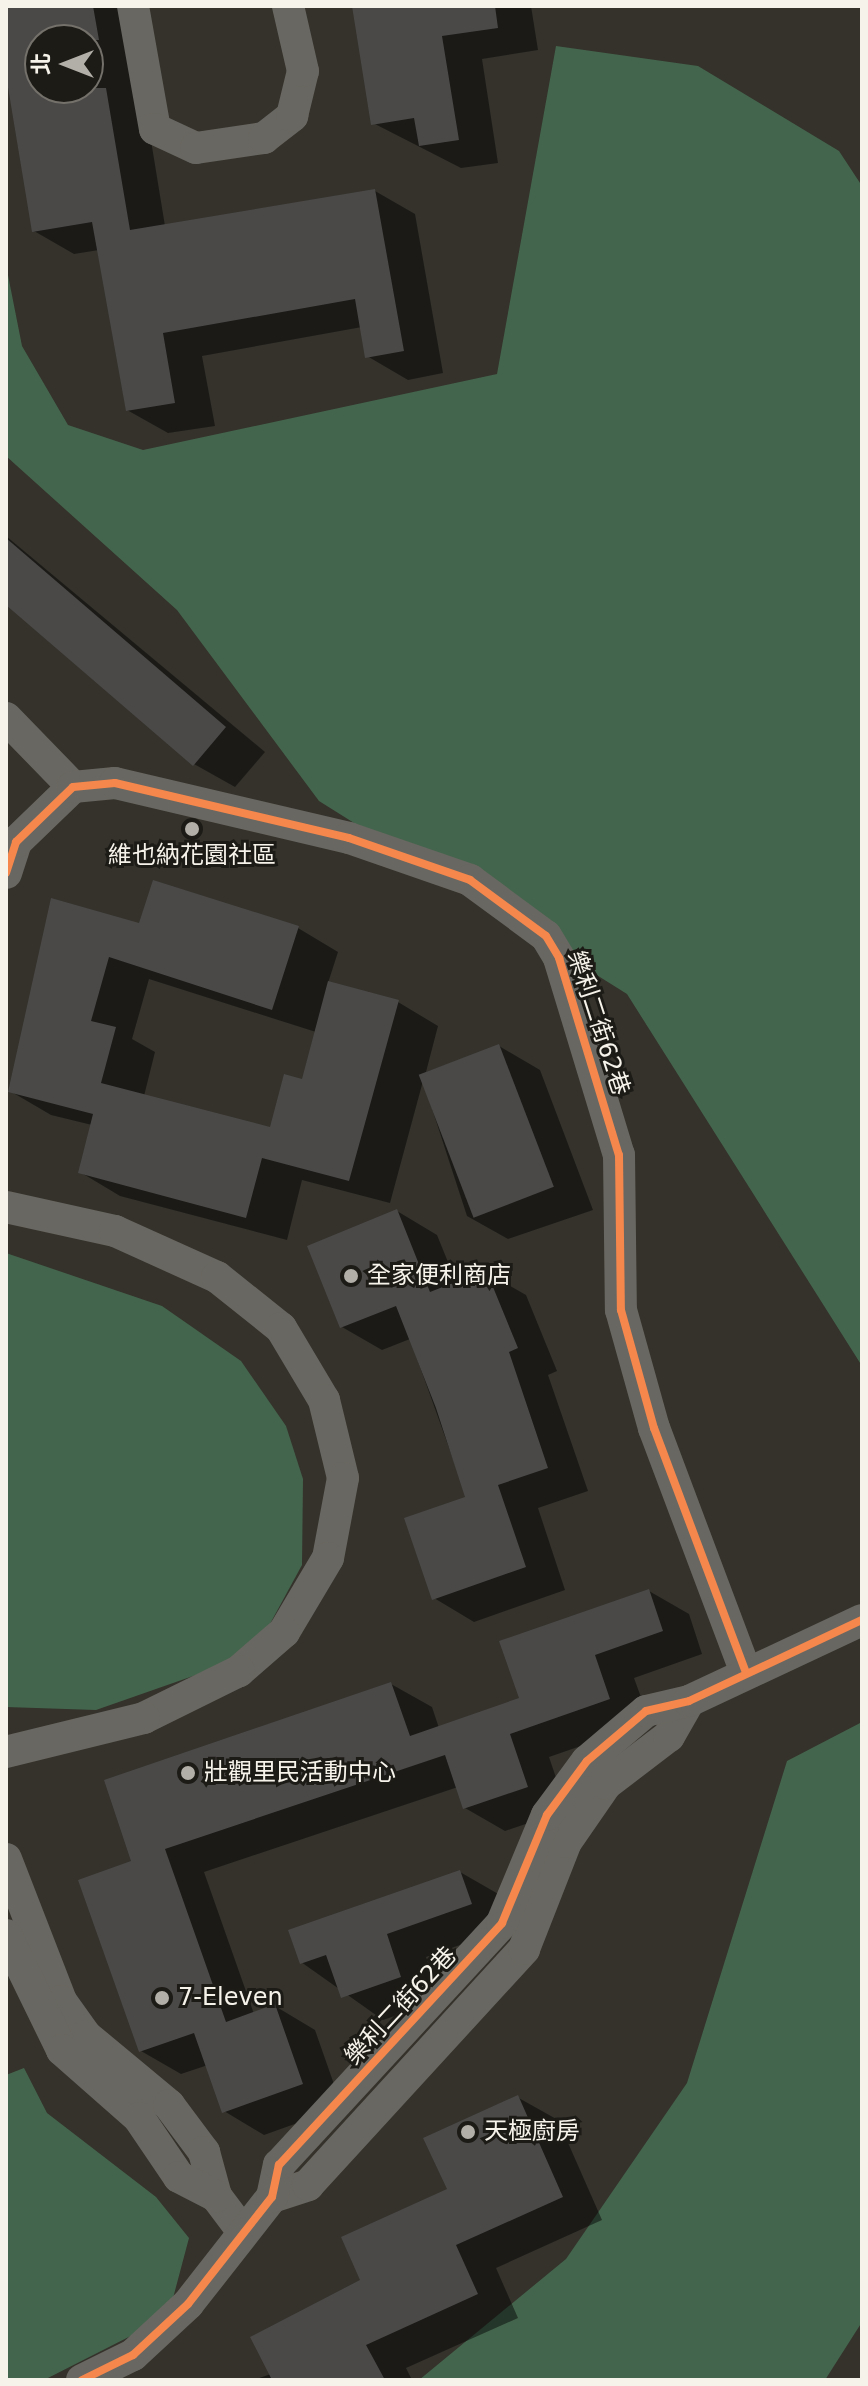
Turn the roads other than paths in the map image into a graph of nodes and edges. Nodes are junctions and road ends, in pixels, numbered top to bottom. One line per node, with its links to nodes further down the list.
1 (133, 6): 2 (street)
2 (288, 6)
3 (6, 718): 4 (street)
4 (73, 787): 5 (street); 8 (street, 樂利二街62巷)
5 (6, 873)
6 (6, 1207): 9 (street)
7 (862, 1620): 8 (street, 樂利二街62巷)
8 (745, 1670): 13 (street, 樂利二街62巷)
9 (6, 1752)
10 (6, 1859): 12 (street)
11 (6, 1935): 12 (street)
12 (216, 2196): 13 (street)
13 (243, 2232): 14 (street, 樂利二街62巷)
14 (82, 2380)

